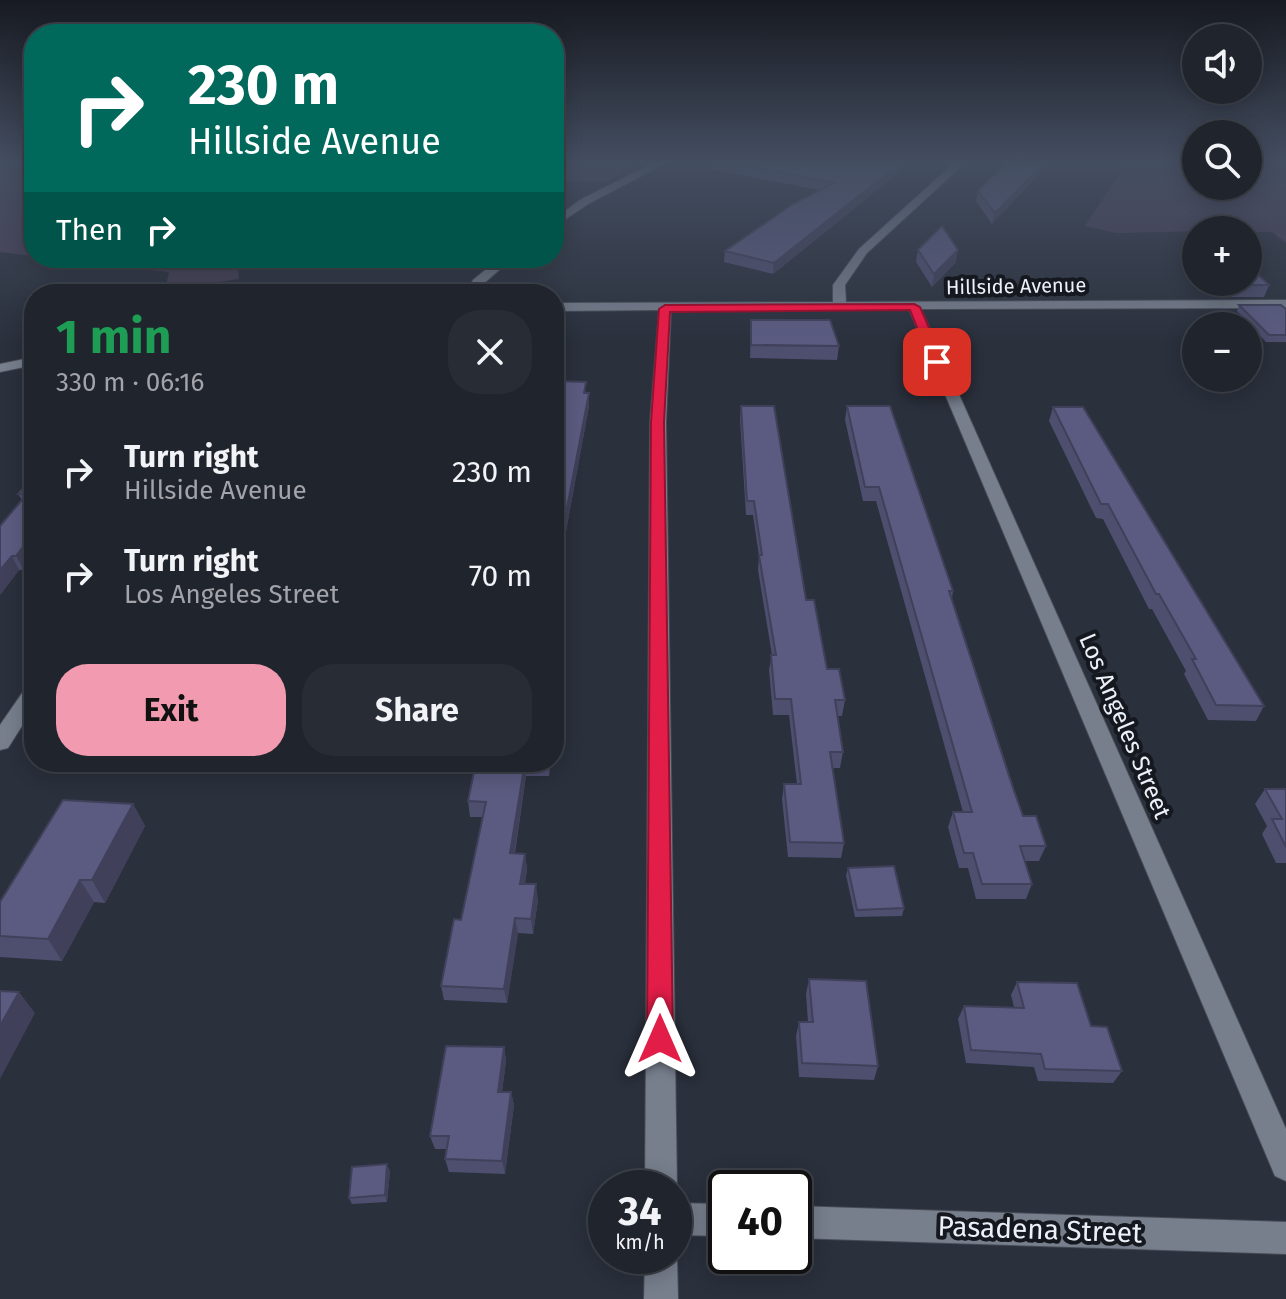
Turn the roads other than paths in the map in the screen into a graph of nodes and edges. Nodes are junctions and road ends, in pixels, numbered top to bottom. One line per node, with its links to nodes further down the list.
1 (894, 223): 6 (street)
2 (495, 268): 3 (street)
3 (477, 284)
4 (1286, 304): 7 (street, Hillside Avenue)
5 (564, 307): 8 (street, Hillside Avenue)
6 (840, 307): 7 (street, Hillside Avenue); 8 (street, Hillside Avenue)
7 (914, 307): 13 (street, Los Angeles Street)
8 (665, 309): 14 (street)
9 (24, 363): 10 (street)
10 (0, 368)
11 (24, 706): 12 (street)
12 (0, 742)
13 (1286, 1165)
14 (661, 1170)
15 (812, 1223): 16 (street, Pasadena Street)
16 (1286, 1238)
17 (661, 1274): 18 (street)
18 (661, 1299)

